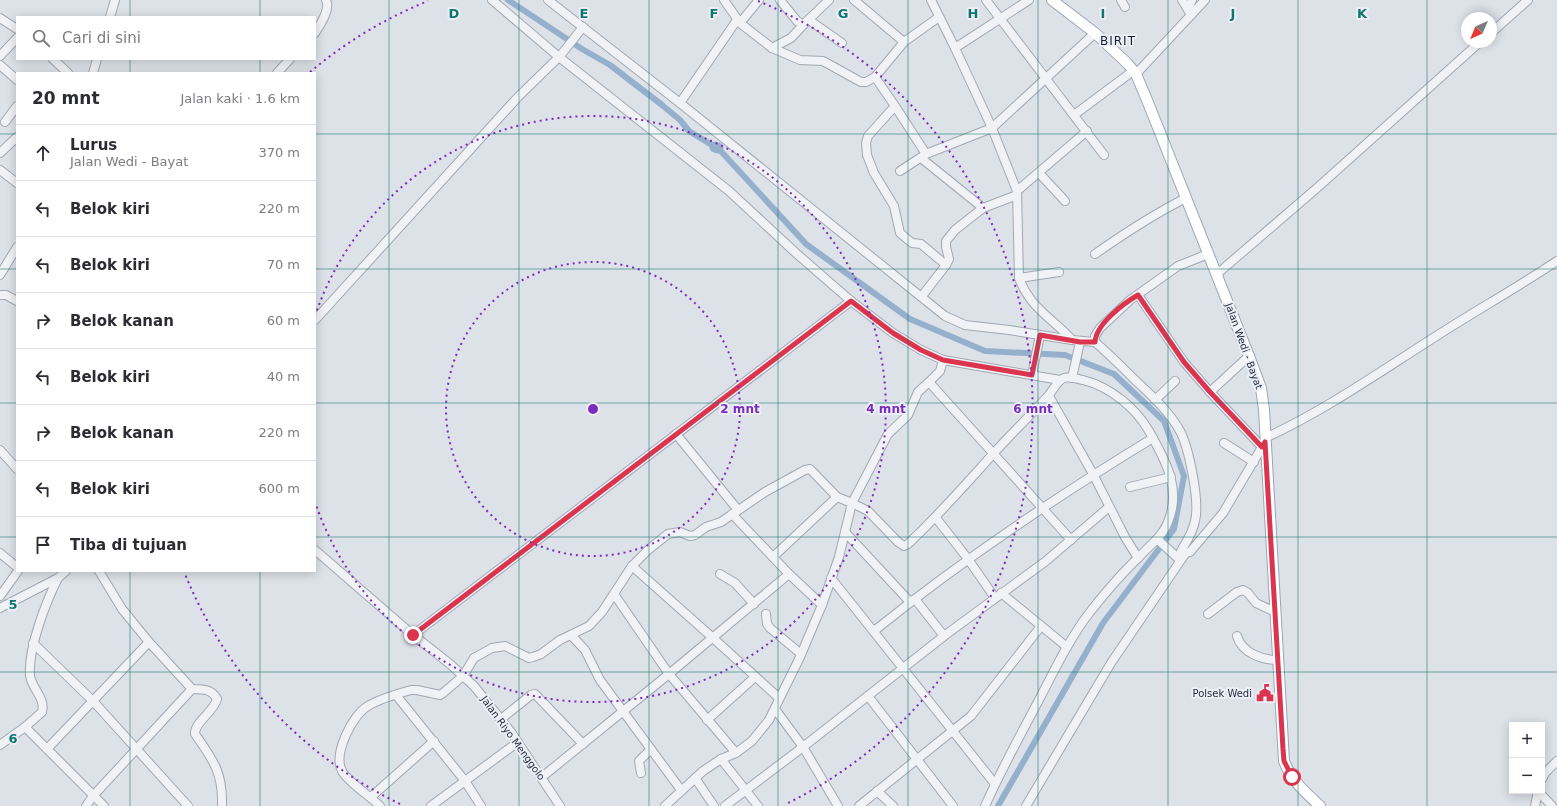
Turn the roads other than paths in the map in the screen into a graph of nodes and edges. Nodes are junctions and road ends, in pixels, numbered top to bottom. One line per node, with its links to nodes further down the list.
1 (115, 0): 19 (street)
2 (326, 0): 28 (street)
3 (492, 0): 37 (street)
4 (548, 0): 26 (street)
5 (724, 0): 23 (street)
6 (759, 0): 23 (street)
7 (780, 0): 24 (street)
8 (829, 0): 24 (street)
9 (854, 0): 31 (street)
10 (931, 0): 20 (street)
11 (986, 0): 22 (street)
12 (1029, 0): 22 (street)
13 (1052, 0): 29 (main road, Jalan Wedi - Bayat)
14 (1182, 0): 18 (street)
15 (1192, 0): 18 (street)
16 (1204, 0): 18 (street)
17 (1528, 0): 27 (street)
18 (1189, 12): 45 (street)
19 (110, 16)
20 (939, 17): 31 (street); 34 (street)
21 (0, 18): 25 (street)
22 (1000, 18): 34 (street); 47 (street)
23 (739, 21): 33 (street); 49 (street)
24 (807, 21): 32 (street); 33 (street)
25 (16, 28)
26 (582, 28): 37 (street); 49 (street)
27 (1497, 28)
28 (316, 31)
29 (1095, 33): 45 (main road, Jalan Wedi - Bayat); 47 (street)
30 (16, 39): 36 (street)
31 (904, 42): 46 (street)
32 (842, 43)
33 (772, 48): 46 (street)
34 (955, 48): 54 (street)
35 (1473, 48): 75 (street)
36 (0, 56)
37 (560, 56): 81 (street); 82 (street)
38 (54, 60): 42 (street)
39 (97, 60): 43 (street)
40 (289, 60): 44 (street)
41 (0, 65): 48 (street)
42 (67, 72)
43 (93, 72)
44 (278, 72)
45 (1134, 72): 52 (street); 65 (main road, Jalan Wedi - Bayat)
46 (875, 77): 50 (street)
47 (1046, 77): 52 (street); 54 (street)
48 (16, 79)
49 (680, 103): 79 (street)
50 (895, 106): 59 (street); 72 (street)
51 (16, 107): 53 (street)
52 (1074, 115): 55 (street)
53 (5, 122)
54 (992, 128): 59 (street); 64 (street)
55 (1087, 131): 58 (street); 62 (street)
56 (16, 137): 57 (street)
57 (0, 153)
58 (1104, 154)
59 (924, 156): 61 (street); 67 (street)
60 (0, 170): 63 (street)
61 (900, 171)
62 (1039, 173): 64 (street); 66 (street)
63 (16, 182)
64 (1017, 193): 67 (street); 76 (street)
65 (1186, 198): 69 (street); 70 (main road, Jalan Wedi - Bayat)
66 (1065, 200)
67 (983, 208): 72 (street)
68 (16, 249): 74 (street)
69 (1095, 254)
70 (1208, 254): 75 (main road, Jalan Wedi - Bayat); 78 (street)
71 (1557, 261): 98 (street)
72 (946, 265): 79 (street)
73 (1059, 272): 76 (street)
74 (0, 273)
75 (1217, 274): 86 (main road, Jalan Wedi - Bayat)
76 (1019, 278): 84 (street)
77 (0, 295): 80 (street)
78 (1138, 295): 85 (street); 93 (street)
79 (922, 296): 83 (street)
80 (16, 301)
81 (851, 301): 87 (street); 96 (street)
82 (316, 319)
83 (1040, 336): 84 (street); 88 (street)
84 (1077, 342): 85 (street); 89 (street)
85 (1095, 342): 95 (street)
86 (1250, 356): 93 (street); 98 (main road, Jalan Wedi - Bayat)
87 (943, 360): 88 (street); 92 (street)
88 (1032, 374): 90 (street)
89 (1073, 375): 90 (street); 97 (street)
90 (1060, 380): 94 (street)
91 (1175, 381): 95 (street)
92 (929, 382): 101 (street); 108 (street)
93 (1210, 392): 98 (street)
94 (1049, 396): 101 (street); 104 (street)
95 (1155, 400): 118 (street)
96 (676, 434): 111 (street); 143 (street)
97 (1153, 438): 104 (street); 105 (street)
98 (1264, 442): 102 (street); 138 (main road, Jalan Wedi - Bayat)
99 (1224, 443): 102 (street)
100 (0, 450): 103 (street)
101 (993, 454): 110 (street); 112 (street)
102 (1254, 462): 118 (street)
103 (16, 468)
104 (1093, 474): 109 (street); 110 (street)
105 (1171, 477): 106 (street); 115 (street)
106 (1130, 487)
107 (837, 497): 108 (street); 111 (street); 119 (street)
108 (852, 503): 112 (street); 113 (street)
109 (1109, 507): 114 (street); 120 (street)
110 (1043, 509): 114 (street); 121 (street)
111 (735, 512): 119 (street); 123 (street)
112 (936, 518): 121 (street)
113 (845, 532): 130 (street); 134 (street)
114 (1071, 540): 133 (street)
115 (1157, 540): 118 (street); 120 (street)
116 (316, 551): 143 (street, Jalan Riyo Menggolo)
117 (0, 553): 122 (street)
118 (1182, 557): 210 (street)
119 (773, 558): 128 (street)
120 (1138, 558): 150 (street)
121 (968, 559): 133 (street); 134 (street)
122 (16, 566)
123 (632, 566): 131 (street); 147 (street)
124 (17, 572): 132 (street)
125 (65, 572): 129 (street)
126 (100, 572): 148 (street)
127 (720, 574): 135 (street)
128 (789, 574): 135 (street); 136 (street)
129 (58, 578): 137 (street); 149 (street)
130 (831, 578): 136 (street); 142 (street)
131 (614, 594): 144 (street); 154 (street)
132 (0, 596)
133 (998, 596): 141 (street); 145 (street)
134 (913, 601): 142 (street); 145 (street)
135 (754, 604): 147 (street)
136 (822, 605): 151 (street)
137 (0, 608)
138 (1275, 612): 140 (street); 152 (main road, Jalan Wedi - Bayat)
139 (766, 614): 151 (street)
140 (1208, 614)
141 (1041, 626): 150 (street); 167 (street)
142 (874, 632): 153 (street)
143 (413, 635): 155 (street, Jalan Riyo Menggolo)
144 (571, 635): 155 (street); 163 (street)
145 (944, 636): 153 (street)
146 (1237, 636): 152 (street)
147 (713, 638): 154 (street); 156 (street)
148 (149, 642): 157 (street); 161 (street)
149 (33, 643): 161 (street); 166 (street)
150 (1067, 647): 185 (street)
151 (801, 654): 160 (street)
152 (1278, 660): 211 (main road, Jalan Wedi - Bayat)
153 (904, 668): 159 (street); 167 (street)
154 (669, 674): 163 (street); 165 (street)
155 (463, 676): 158 (street); 164 (street, Jalan Riyo Menggolo)
156 (755, 677): 160 (street); 165 (street)
157 (192, 689): 175 (street); 196 (street)
158 (396, 695): 168 (street); 192 (street)
159 (868, 696): 172 (street); 178 (street)
160 (779, 698): 162 (street)
161 (93, 701): 173 (street); 175 (street)
162 (775, 709): 172 (street); 176 (street)
163 (622, 712): 170 (street); 174 (street)
164 (501, 719): 169 (street, Jalan Riyo Menggolo); 170 (street)
165 (707, 720): 176 (street)
166 (25, 727): 171 (street); 173 (street)
167 (953, 732): 178 (street); 185 (street)
168 (434, 741): 184 (street); 192 (street)
169 (518, 742): 182 (street, Jalan Riyo Menggolo); 184 (street)
170 (583, 744): 182 (street)
171 (0, 745)
172 (803, 747): 187 (street); 205 (street)
173 (47, 749): 191 (street)
174 (650, 749): 180 (street); 186 (street)
175 (137, 750): 191 (street); 195 (street)
176 (736, 753): 177 (street)
177 (721, 759): 183 (street); 187 (street)
178 (918, 760): 188 (street); 208 (street)
179 (1557, 761): 181 (street)
180 (641, 773)
181 (1545, 773)
182 (542, 777): 200 (street, Jalan Riyo Menggolo)
183 (695, 778): 186 (street); 202 (street)
184 (465, 781): 198 (street); 199 (street)
185 (995, 784): 209 (street)
186 (681, 790): 201 (street)
187 (746, 791): 203 (street); 204 (street)
188 (878, 791): 206 (street); 207 (street)
189 (1537, 794): 212 (street)
190 (1541, 794): 213 (street)
191 (93, 796): 193 (street); 194 (street)
192 (371, 796): 197 (street)
193 (86, 806)
194 (104, 806)
195 (188, 806)
196 (222, 806)
197 (380, 806)
198 (431, 806)
199 (481, 806)
200 (560, 806)
201 (665, 806)
202 (714, 806)
203 (725, 806)
204 (758, 806)
205 (838, 806)
206 (859, 806)
207 (893, 806)
208 (953, 806)
209 (985, 806)
210 (1026, 806)
211 (1320, 806)
212 (1535, 806)
213 (1552, 806)

